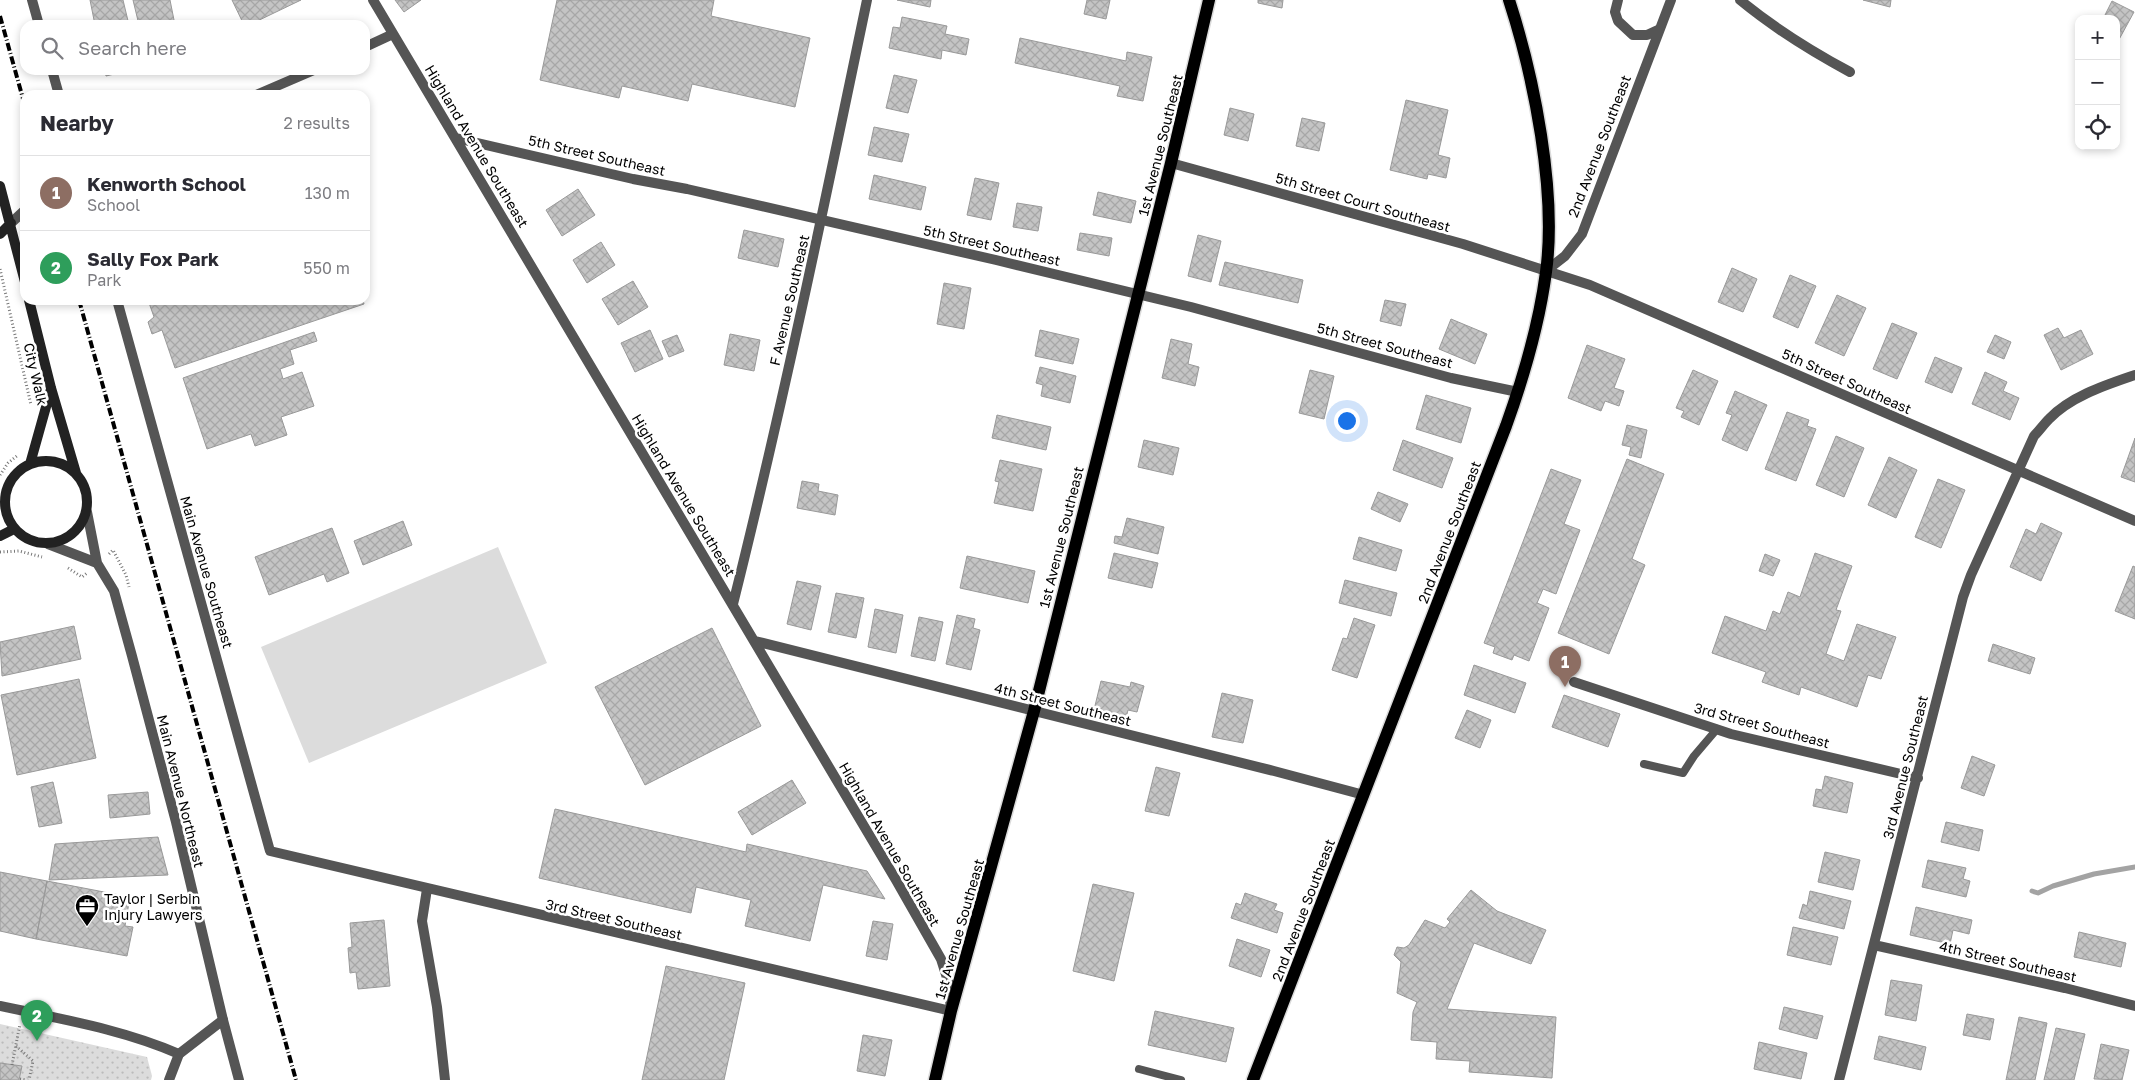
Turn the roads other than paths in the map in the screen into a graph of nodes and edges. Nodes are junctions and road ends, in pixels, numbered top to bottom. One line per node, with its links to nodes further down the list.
1 (32, 0): 9 (street)
2 (373, 0): 11 (street, Highland Avenue Southeast)
3 (867, 0): 22 (street, F Avenue Southeast)
4 (1209, 0): 19 (main road, 1st Avenue Southeast)
5 (1510, 0): 26 (main road)
6 (1618, 0): 10 (street)
7 (1671, 0): 10 (street, 2nd Avenue Southeast)
8 (1740, 0): 13 (street)
9 (38, 20)
10 (1660, 29): 26 (street, 2nd Avenue Southeast)
11 (394, 34): 12 (street); 18 (street, Highland Avenue Southeast)
12 (370, 45)
13 (1850, 72)
14 (53, 75): 16 (street)
15 (302, 75): 17 (street)
16 (58, 90)
17 (268, 90)
18 (456, 138): 22 (street, 5th Street Southeast); 42 (street, Highland Avenue Southeast)
19 (1171, 163): 26 (street, 5th Street Court Southeast); 27 (main road, 1st Avenue Southeast)
20 (0, 186): 23 (main road)
21 (20, 215): 23 (street)
22 (821, 219): 27 (street, 5th Street Southeast); 42 (street, F Avenue Southeast)
23 (11, 223): 24 (main road); 25 (main road)
24 (0, 234)
25 (20, 261)
26 (1547, 270): 32 (main road, 2nd Avenue Southeast); 34 (street, 5th Street Southeast)
27 (1138, 295): 32 (street, 5th Street Southeast); 45 (main road, 1st Avenue Southeast)
28 (30, 305): 31 (main road)
29 (118, 305): 50 (street, Main Avenue Southeast)
30 (2135, 375): 34 (street, 3rd Avenue Southeast)
31 (51, 388): 33 (main road); 35 (main road)
32 (1518, 392): 49 (main road, 2nd Avenue Southeast)
33 (30, 464): 35 (main road); 38 (main road)
34 (2019, 469): 37 (street, 5th Street Southeast); 48 (street, 3rd Avenue Southeast)
35 (76, 473): 36 (main road)
36 (87, 512): 40 (main road); 41 (street, Main Avenue Northeast)
37 (2135, 521)
38 (14, 529): 39 (main road); 40 (main road)
39 (0, 536)
40 (48, 544): 41 (street)
41 (97, 563): 56 (street, Main Avenue Northeast)
42 (733, 604): 43 (street, Highland Avenue Southeast)
43 (755, 641): 45 (street, 4th Street Southeast); 55 (street, Highland Avenue Southeast)
44 (1574, 682): 46 (street, 3rd Street Southeast)
45 (1034, 711): 49 (street, 4th Street Southeast); 55 (main road, 1st Avenue Southeast)
46 (1717, 729): 47 (lane); 48 (street, 3rd Street Southeast)
47 (1644, 764)
48 (1918, 778): 52 (street, 3rd Avenue Southeast)
49 (1364, 795): 64 (main road, 2nd Avenue Southeast)
50 (270, 852): 51 (street, 3rd Street Southeast)
51 (427, 889): 55 (street, 3rd Street Southeast); 61 (street)
52 (1874, 945): 54 (street, 4th Street Southeast); 65 (street, 3rd Avenue Southeast)
53 (0, 1006): 57 (street)
54 (2135, 1006)
55 (951, 1011): 62 (main road, 1st Avenue Southeast)
56 (223, 1020): 57 (street); 60 (street, Main Avenue Northeast)
57 (179, 1054): 59 (street)
58 (1139, 1069): 63 (lane)
59 (169, 1080)
60 (239, 1080)
61 (445, 1080)
62 (935, 1080)
63 (1182, 1080)
64 (1253, 1080)
65 (1839, 1080)

